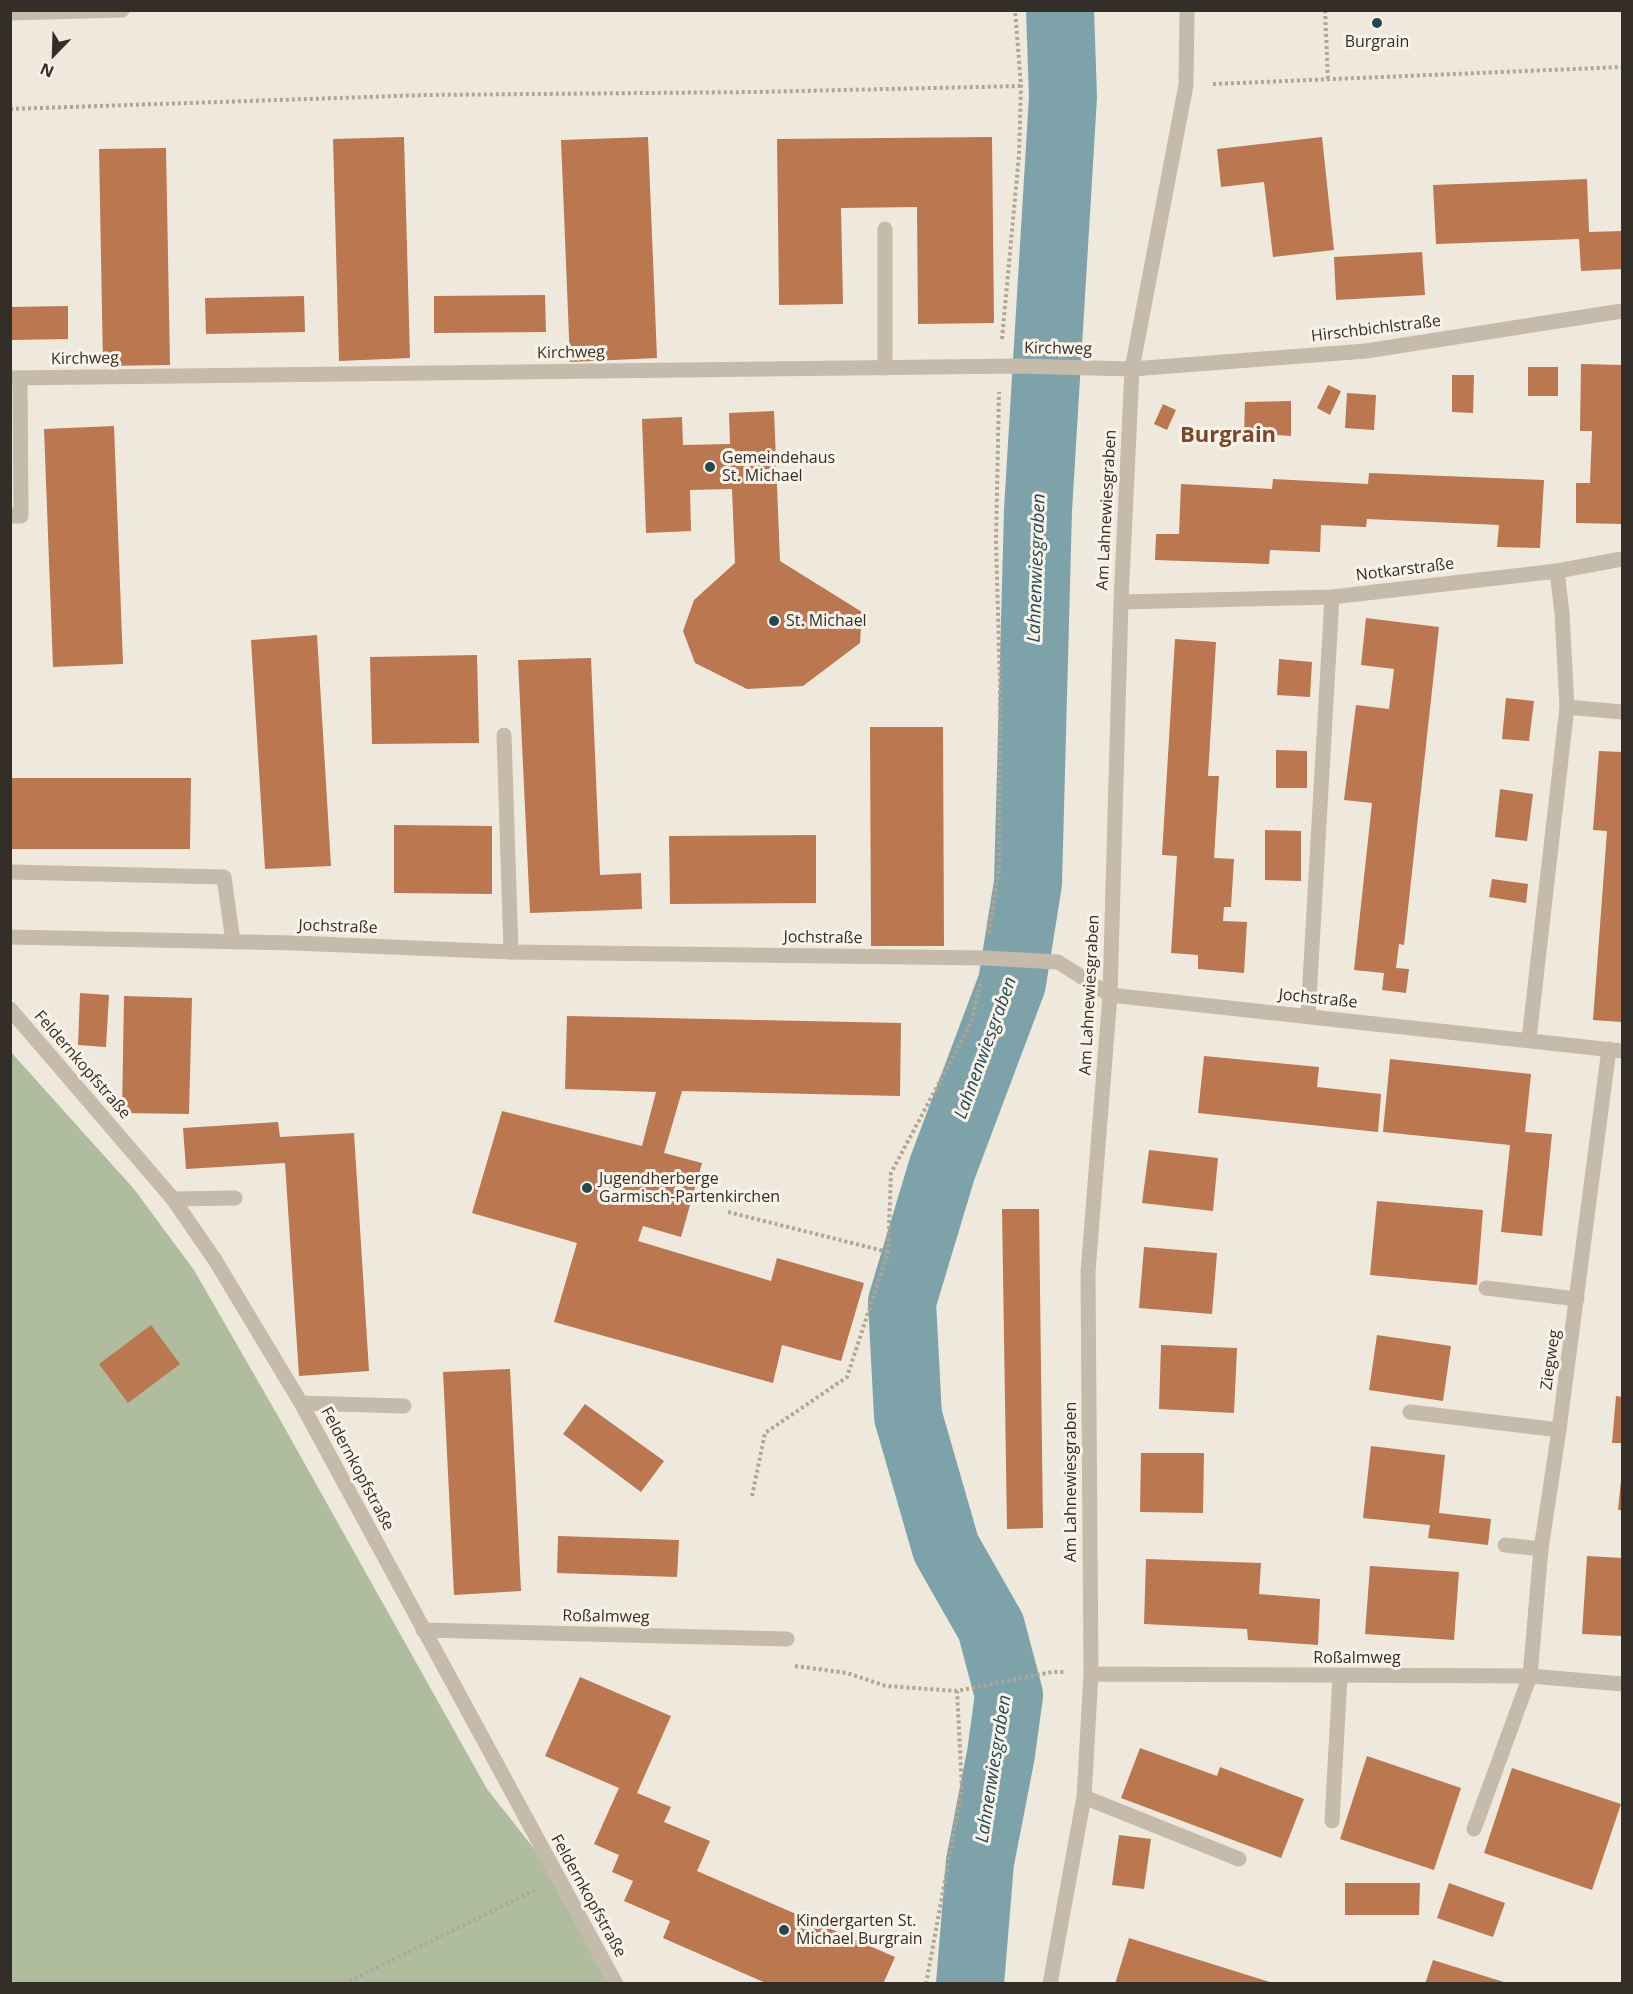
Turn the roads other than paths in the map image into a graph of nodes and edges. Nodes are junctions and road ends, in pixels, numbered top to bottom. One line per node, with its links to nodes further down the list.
1 (122, 10): 3 (street)
2 (1187, 10): 7 (street, Am Lahnewiesgraben)
3 (10, 13)
4 (885, 229): 6 (street)
5 (1623, 311): 7 (street, Hirschbichlstraße)
6 (885, 368): 7 (street, Kirchweg); 8 (street, Kirchweg)
7 (1132, 369): 13 (street, Am Lahnewiesgraben)
8 (15, 378): 9 (street)
9 (10, 516)
10 (1623, 560): 11 (street, Notkarstraße)
11 (1557, 571): 12 (street, Notkarstraße); 14 (street)
12 (1332, 597): 13 (street, Notkarstraße); 23 (street)
13 (1121, 602): 21 (street, Am Lahnewiesgraben)
14 (1567, 707): 15 (street); 24 (street)
15 (1623, 712)
16 (504, 735): 20 (street)
17 (10, 872): 19 (street)
18 (10, 937): 19 (street, Jochstraße)
19 (233, 942): 20 (street, Jochstraße)
20 (511, 952): 21 (street, Jochstraße)
21 (1110, 995): 23 (street, Jochstraße); 38 (street, Am Lahnewiesgraben)
22 (10, 1009): 27 (street, Feldernkopfstraße)
23 (1308, 1016): 24 (street, Jochstraße)
24 (1529, 1039): 25 (street, Jochstraße)
25 (1616, 1050): 29 (street, Ziegweg)
26 (235, 1198): 27 (street)
27 (173, 1199): 30 (street, Feldernkopfstraße)
28 (1486, 1288): 29 (street)
29 (1577, 1299): 33 (street, Ziegweg)
30 (301, 1403): 31 (street); 36 (street, Feldernkopfstraße)
31 (404, 1406)
32 (1410, 1412): 33 (street)
33 (1559, 1430): 35 (street, Ziegweg)
34 (1505, 1545): 35 (street)
35 (1541, 1549): 40 (street, Ziegweg)
36 (423, 1630): 37 (street, Roßalmweg); 46 (street, Feldernkopfstraße)
37 (787, 1639)
38 (1091, 1674): 39 (street, Roßalmweg); 42 (street, Am Lahnewiesgraben)
39 (1340, 1676): 40 (street, Roßalmweg); 43 (street)
40 (1530, 1676): 41 (street, Roßalmweg); 44 (street, Ziegweg)
41 (1623, 1684)
42 (1084, 1797): 45 (street); 47 (street, Am Lahnewiesgraben)
43 (1332, 1821)
44 (1474, 1829)
45 (1239, 1859)
46 (616, 1983)
47 (1050, 1983)

